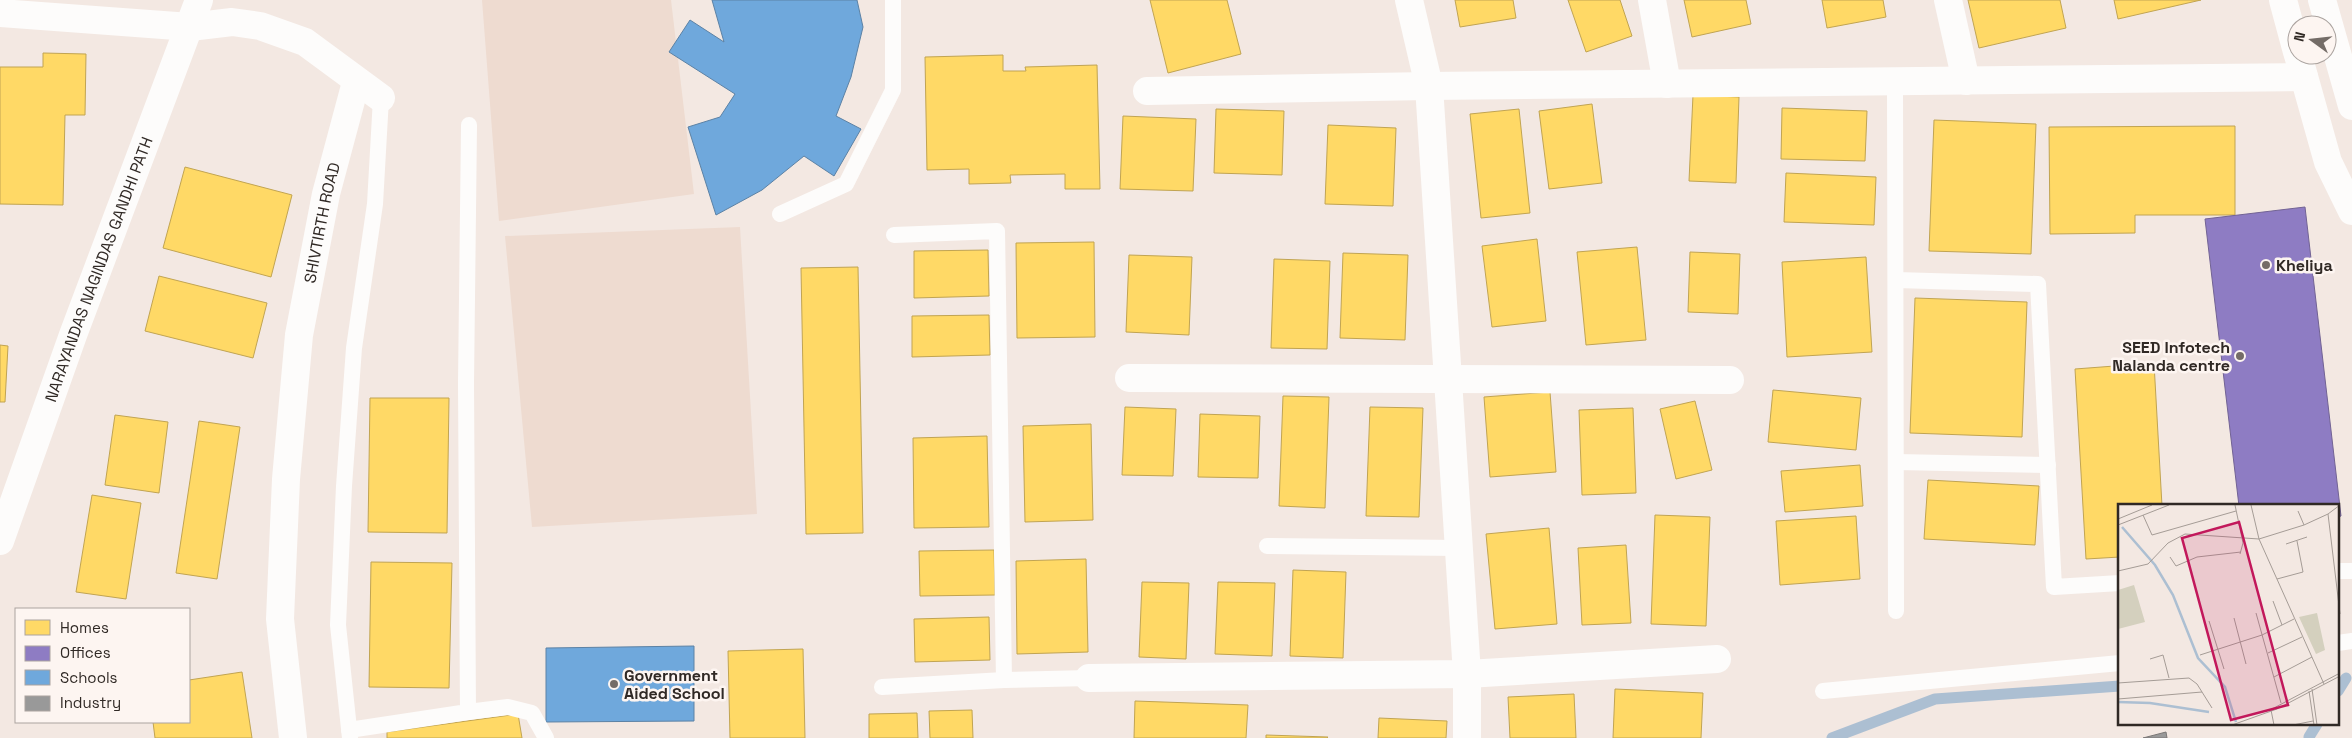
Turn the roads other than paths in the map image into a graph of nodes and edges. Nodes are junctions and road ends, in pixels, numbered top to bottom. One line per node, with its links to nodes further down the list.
1 (199, 0): 10 (street, NARAYANDAS NAGINDAS GANDHI PATH)
2 (893, 0): 23 (lane)
3 (1409, 0): 17 (street)
4 (1652, 0): 16 (street)
5 (1948, 0): 13 (street)
6 (2282, 0): 9 (street)
7 (2322, 0): 20 (street)
8 (0, 13): 10 (street)
9 (2287, 17)
10 (190, 27): 15 (street); 31 (street, NARAYANDAS NAGINDAS GANDHI PATH)
11 (2287, 62): 13 (street)
12 (2301, 65): 22 (street)
13 (1966, 80): 14 (street)
14 (1895, 81): 16 (street); 25 (lane)
15 (356, 82): 19 (street); 45 (street, SHIVTIRTH ROAD)
16 (1667, 84): 17 (street)
17 (1429, 86): 18 (street); 27 (street)
18 (1147, 91)
19 (381, 98): 44 (lane)
20 (2352, 106)
21 (469, 125): 43 (lane)
22 (2352, 212)
23 (780, 214)
24 (894, 235): 40 (lane)
25 (1896, 280): 29 (lane); 30 (lane)
26 (1129, 378): 27 (street)
27 (1448, 380): 28 (street); 33 (street)
28 (1730, 380)
29 (1896, 462): 30 (lane); 35 (lane)
30 (2048, 466): 34 (lane)
31 (0, 541)
32 (1267, 546): 33 (lane)
33 (1458, 548): 38 (street)
34 (2118, 583)
35 (1896, 611)
36 (1718, 659): 38 (street)
37 (2118, 663): 42 (lane)
38 (1467, 674): 39 (street); 47 (street)
39 (1090, 678): 40 (lane)
40 (1004, 680): 41 (lane)
41 (882, 687)
42 (1823, 691)
43 (468, 712): 44 (lane); 46 (lane)
44 (350, 734)
45 (293, 738)
46 (546, 738)
47 (1467, 738)

